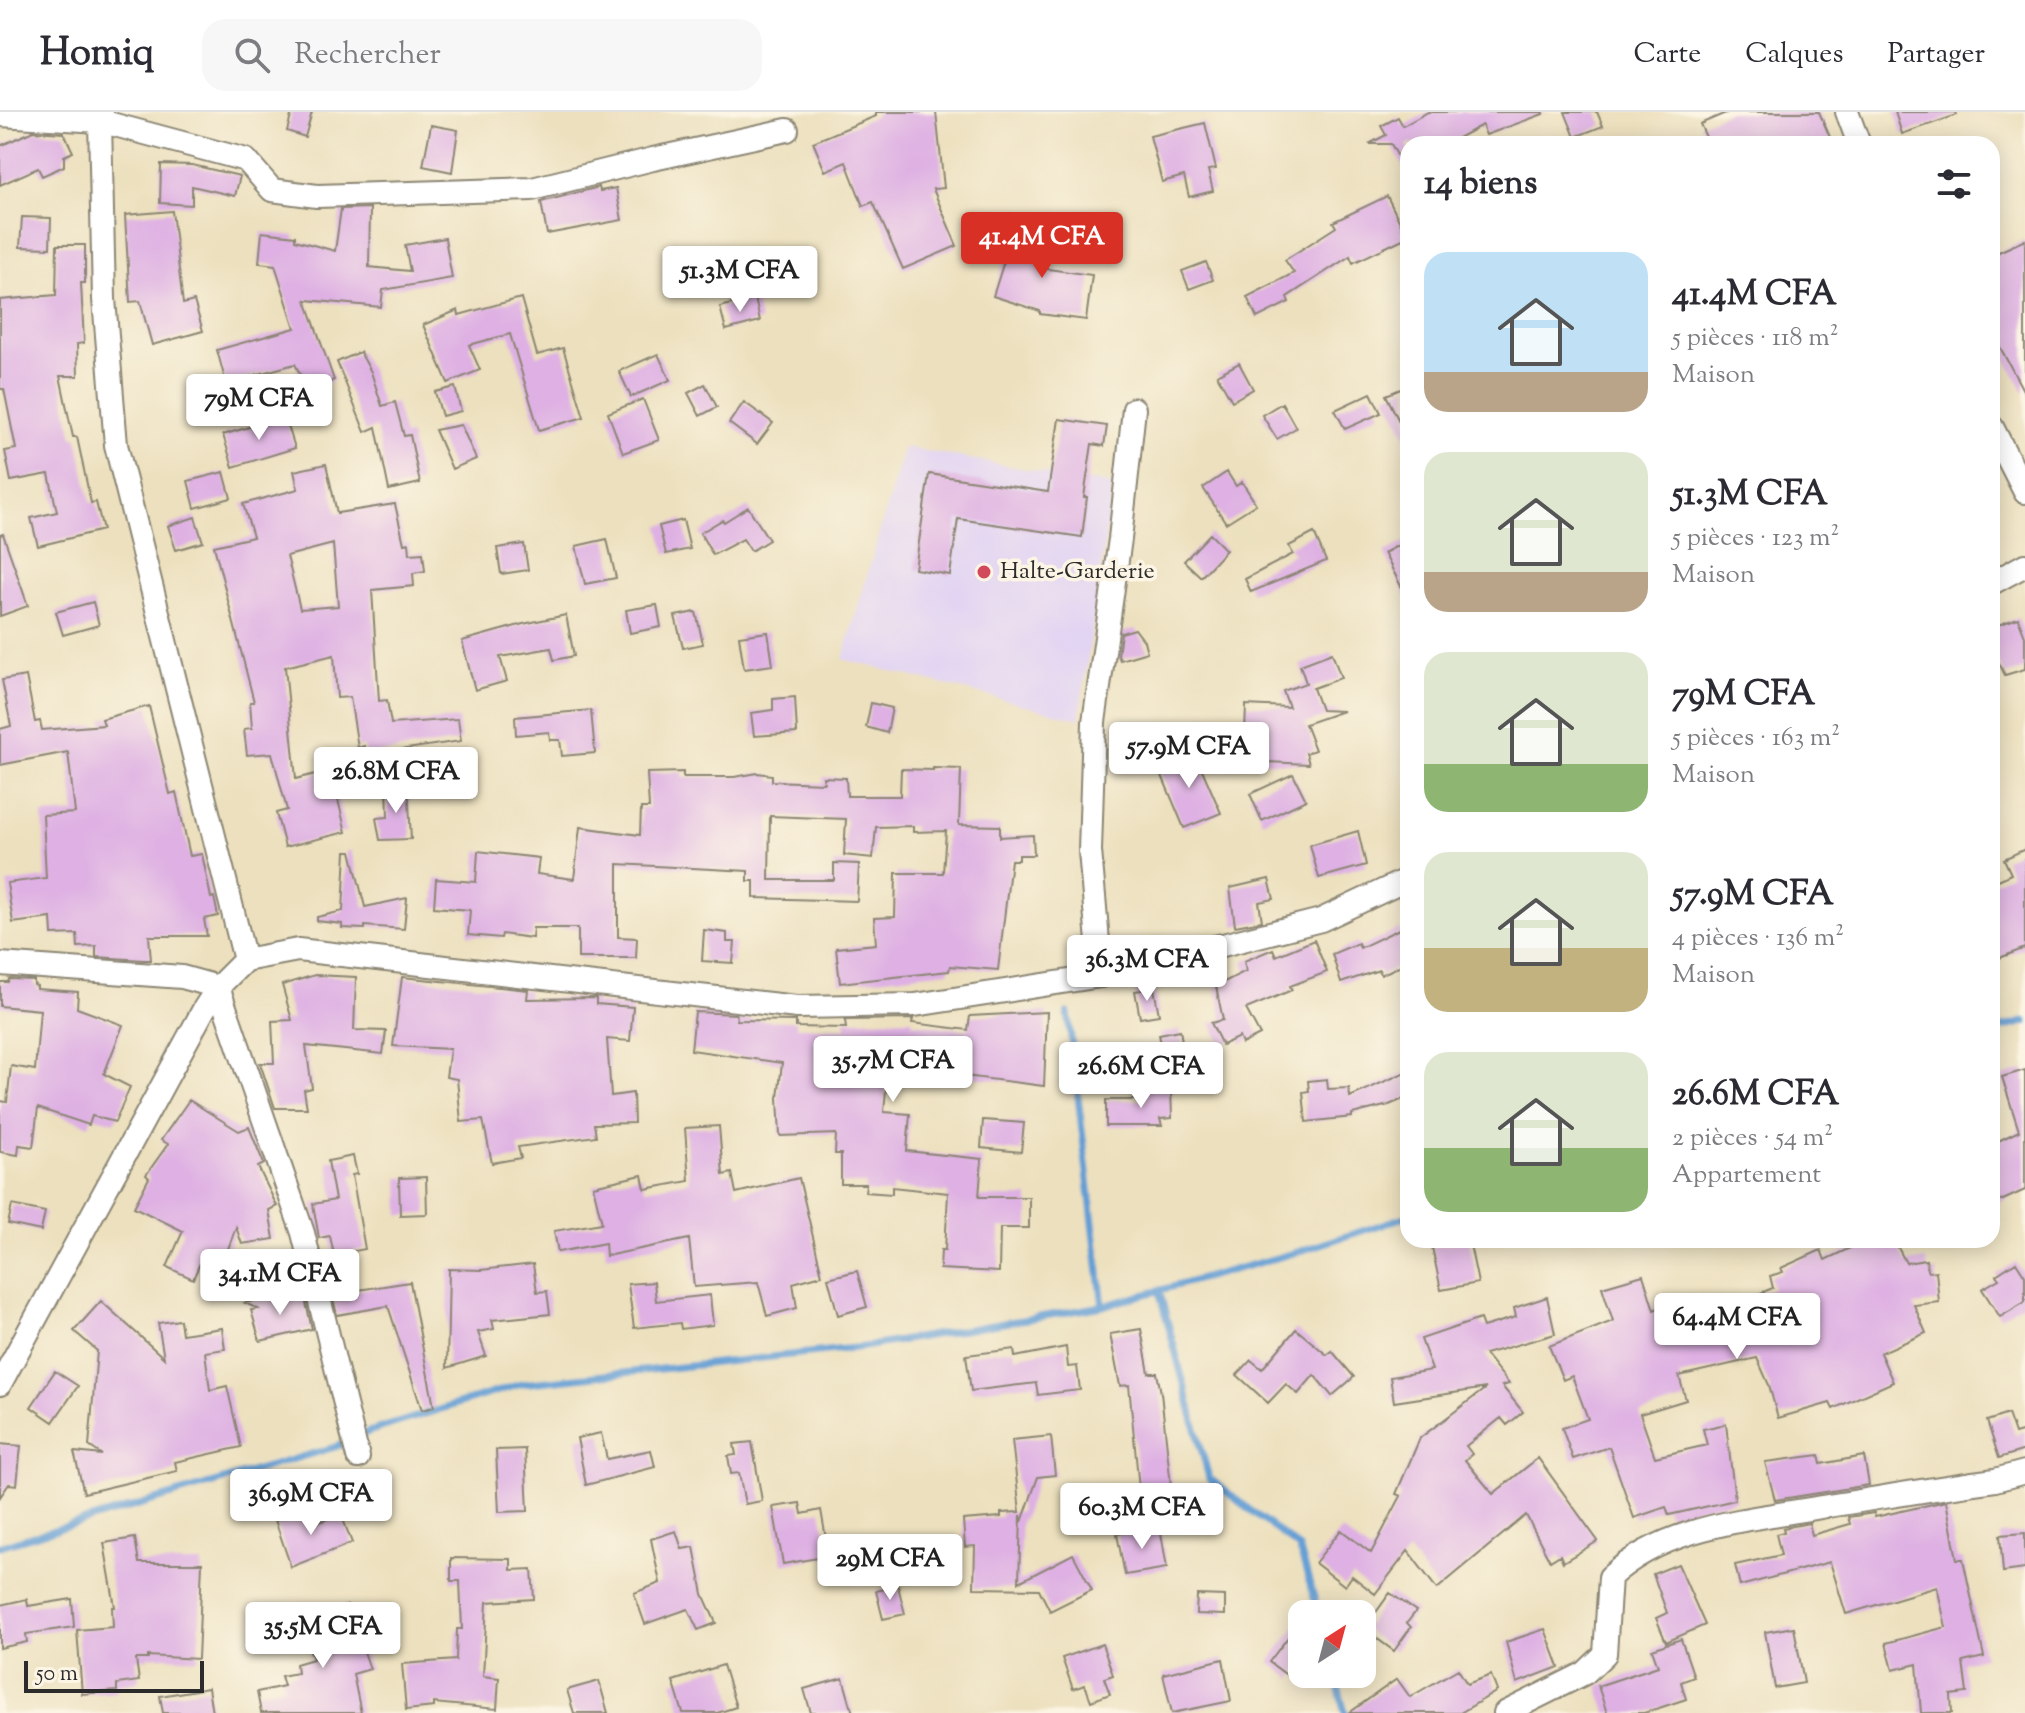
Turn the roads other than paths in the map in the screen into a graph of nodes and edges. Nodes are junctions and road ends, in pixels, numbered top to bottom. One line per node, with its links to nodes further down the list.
1 (1847, 112): 5 (street)
2 (0, 115): 3 (street)
3 (101, 116): 4 (street); 12 (street)
4 (787, 130)
5 (1856, 136)
6 (1134, 409): 14 (street)
7 (2000, 443): 8 (street)
8 (2025, 492)
9 (2025, 565): 10 (street)
10 (2000, 579)
11 (1400, 883): 14 (street)
12 (245, 960): 14 (street); 15 (street)
13 (0, 964): 15 (street)
14 (1101, 976)
15 (218, 987): 16 (street); 17 (street)
16 (0, 1384)
17 (357, 1453)
18 (2025, 1472): 19 (street)
19 (1505, 1713)

